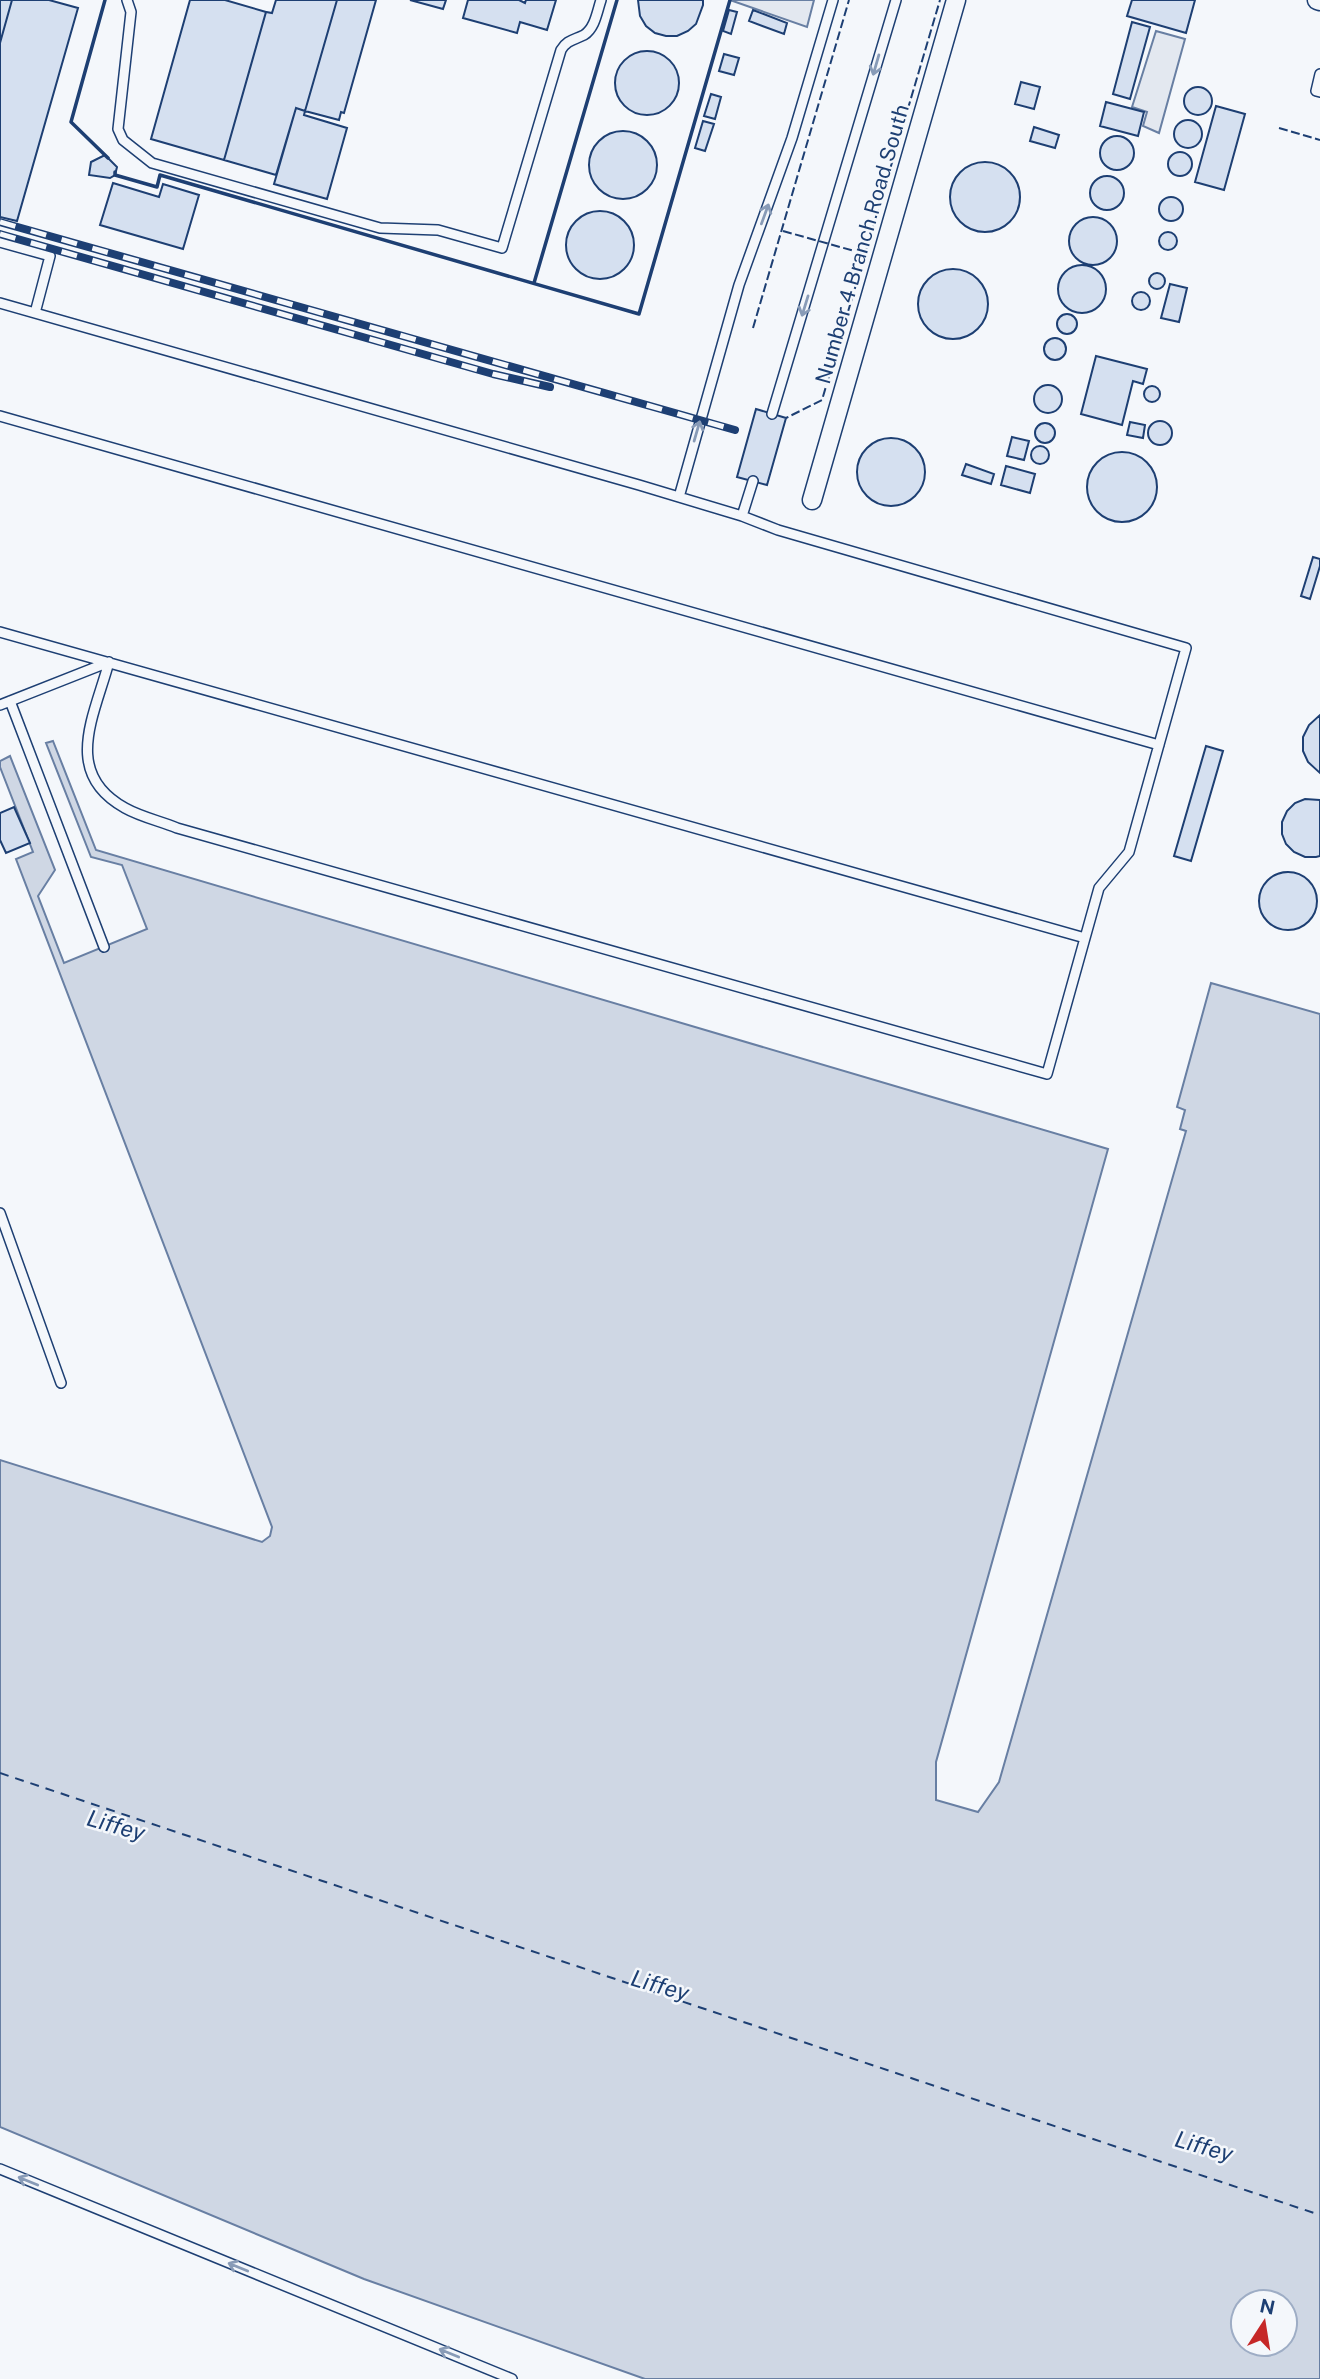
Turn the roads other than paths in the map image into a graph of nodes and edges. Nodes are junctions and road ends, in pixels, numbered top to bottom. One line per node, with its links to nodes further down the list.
1 (128, 0): 2 (lane)
2 (601, 0)
3 (833, 0): 14 (lane, one-way to 3)
4 (896, 0): 11 (lane, one-way to 11)
5 (956, 0): 15 (street, Number 4 Branch Road South)
6 (1320, 74): 7 (lane)
7 (1320, 92)
8 (0, 242): 10 (lane)
9 (0, 303): 10 (lane)
10 (35, 313): 14 (lane)
11 (772, 414)
12 (0, 416): 21 (lane)
13 (752, 481): 16 (lane)
14 (679, 497): 16 (lane)
15 (812, 500)
16 (742, 516): 21 (lane)
17 (0, 632): 18 (lane)
18 (109, 663): 19 (lane); 22 (lane); 22 (lane)
19 (10, 701): 20 (lane); 23 (lane)
20 (0, 705)
21 (1159, 745): 22 (lane)
22 (1085, 938)
23 (104, 947)
24 (0, 1213): 25 (lane)
25 (61, 1382)
26 (0, 2169): 27 (lane, one-way to 26)
27 (512, 2379)

